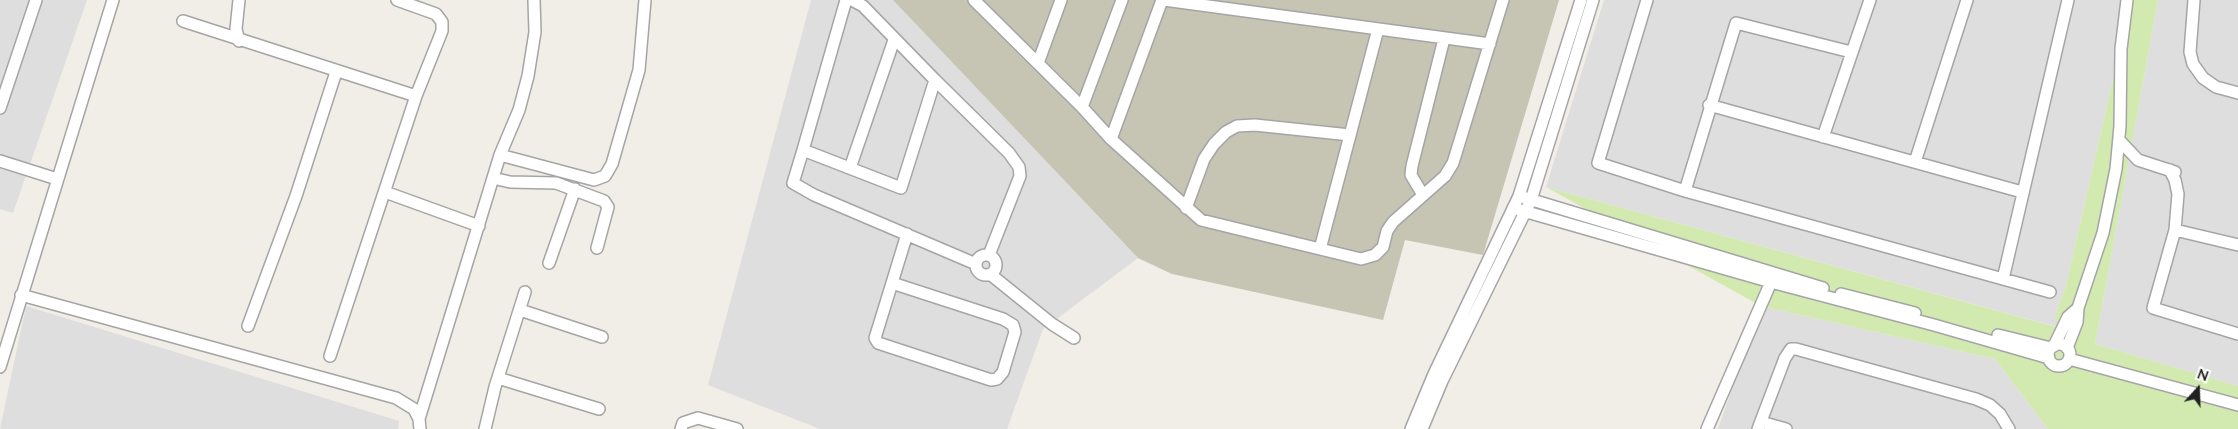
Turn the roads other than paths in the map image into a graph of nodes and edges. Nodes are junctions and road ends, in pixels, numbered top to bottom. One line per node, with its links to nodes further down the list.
1 (36, 0): 34 (street)
2 (113, 0): 47 (street)
3 (239, 0): 24 (street)
4 (397, 0): 31 (street)
5 (534, 0): 40 (street)
6 (645, 0): 40 (street)
7 (1062, 0): 27 (street)
8 (1122, 0): 33 (street)
9 (1163, 0): 21 (street); 37 (street)
10 (1503, 0): 25 (street)
11 (1581, 0): 53 (street)
12 (1593, 0): 54 (street)
13 (1647, 0): 49 (street)
14 (1870, 0): 26 (street)
15 (1966, 0): 43 (street)
16 (2068, 0): 51 (street)
17 (2127, 0): 38 (street)
18 (2194, 0): 30 (street)
19 (980, 2): 27 (street)
20 (183, 21): 24 (street)
21 (1378, 30): 22 (street); 35 (street)
22 (1444, 39): 25 (street); 52 (street)
23 (894, 40): 29 (street); 39 (street); 44 (street)
24 (240, 41): 28 (street)
25 (1490, 44): 52 (street)
26 (1851, 52): 32 (street); 36 (street)
27 (1038, 63): 33 (street)
28 (336, 72): 31 (street); 76 (street)
29 (935, 80): 44 (street); 64 (street)
30 (2238, 93)
31 (416, 96): 50 (street)
32 (1709, 105): 36 (street); 49 (street)
33 (1082, 107): 37 (street)
34 (0, 108)
35 (1350, 135): 55 (street); 63 (street)
36 (1823, 137): 43 (street)
37 (1111, 139): 55 (street)
38 (2120, 141): 41 (street); 45 (street)
39 (803, 150): 44 (street); 60 (street)
40 (500, 155): 46 (street)
41 (2138, 160): 45 (street); 59 (street)
42 (0, 161): 47 (street)
43 (1915, 162): 51 (street)
44 (850, 168)
45 (2116, 169): 74 (street)
46 (493, 178): 48 (street); 58 (street)
47 (57, 180): 73 (street)
48 (574, 189): 62 (street); 65 (street)
49 (1685, 191): 68 (street)
50 (385, 192): 58 (street); 82 (street)
51 (2022, 192): 68 (street)
52 (1423, 195): 63 (street)
53 (1519, 196): 54 (street); 56 (street)
54 (1531, 200): 57 (street); 80 (street)
55 (1186, 208): 63 (street)
56 (1513, 208): 57 (street); 92 (street)
57 (1526, 212): 69 (street); 93 (street)
58 (479, 226): 87 (street)
59 (2174, 230): 61 (street); 77 (street)
60 (907, 234): 66 (street); 70 (street)
61 (2238, 245)
62 (598, 248)
63 (1320, 249)
64 (989, 255): 66 (street); 67 (street)
65 (549, 263)
66 (976, 264): 67 (street)
67 (990, 274): 79 (street)
68 (2003, 279): 72 (street)
69 (1771, 282): 80 (street); 94 (street)
70 (892, 283): 70 (street)
71 (525, 292): 75 (street)
72 (2050, 292)
73 (21, 295): 83 (street); 87 (street)
74 (2078, 308): 80 (street); 81 (street)
75 (520, 310): 78 (street); 84 (street)
76 (248, 326)
77 (2238, 334)
78 (602, 337)
79 (1074, 338)
80 (2051, 351): 81 (street); 81 (street)
81 (2068, 353): 85 (street)
82 (330, 356)
83 (0, 367)
84 (498, 378): 86 (street); 89 (street)
85 (2238, 405)
86 (599, 409)
87 (419, 424)
88 (1760, 425): 95 (street); 96 (street)
89 (485, 429)
90 (681, 429): 91 (street)
91 (738, 429)
92 (1411, 429)
93 (1422, 429)
94 (1707, 429)
95 (1786, 429)
96 (2009, 429)

